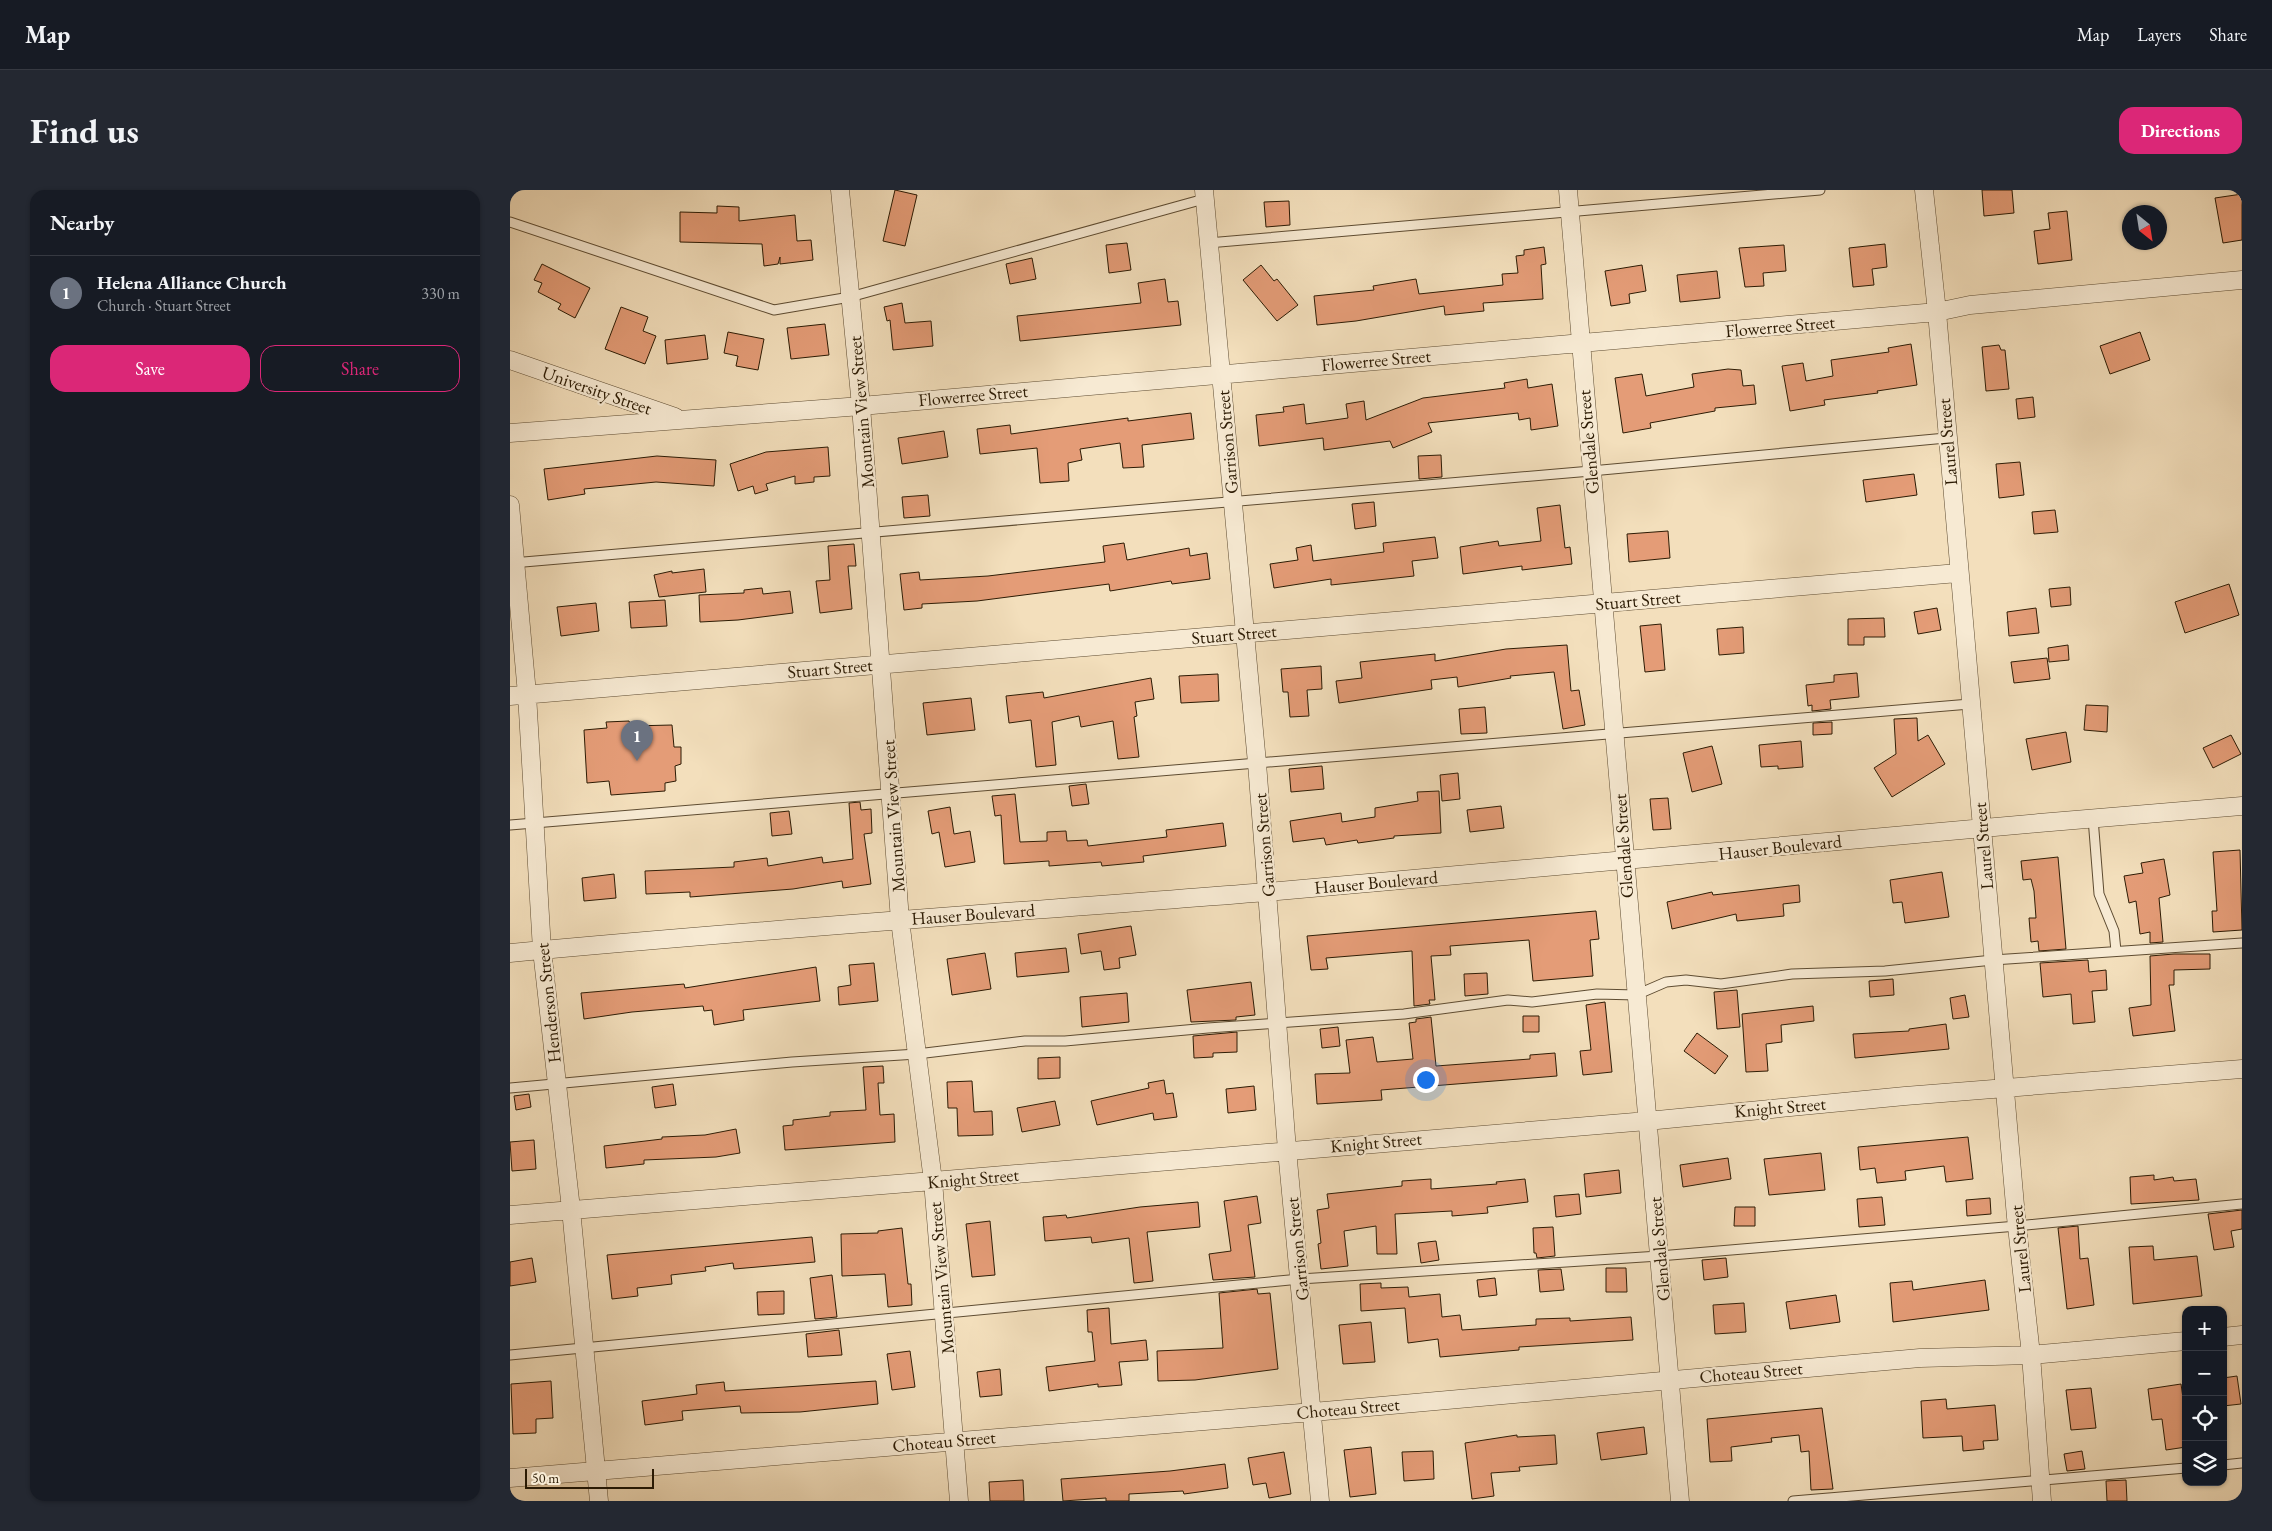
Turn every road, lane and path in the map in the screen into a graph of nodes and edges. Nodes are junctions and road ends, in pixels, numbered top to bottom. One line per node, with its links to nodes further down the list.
1 (840, 190): 10 (street, Mountain View Street)
2 (1568, 190): 6 (street, Glendale Street)
3 (1820, 190): 6 (lane)
4 (1924, 190): 11 (street, Laurel Street)
5 (1204, 194): 8 (street, Garrison Street); 10 (lane)
6 (1570, 213): 8 (lane); 12 (street, Glendale Street)
7 (510, 222): 10 (lane)
8 (1208, 243): 14 (street, Garrison Street)
9 (2242, 280): 11 (street, Flowerree Street)
10 (850, 297): 15 (street, Mountain View Street)
11 (1937, 312): 12 (street, Flowerree Street); 18 (street, Laurel Street)
12 (1580, 343): 14 (street, Flowerree Street); 19 (street, Glendale Street)
13 (510, 360): 16 (street, University Street)
14 (1222, 373): 15 (street, Flowerree Street); 20 (street, Garrison Street)
15 (861, 406): 16 (street, Flowerree Street); 22 (street, Mountain View Street)
16 (683, 420): 17 (street, Flowerree Street)
17 (510, 432)
18 (1946, 438): 19 (lane); 24 (street, Laurel Street)
19 (1591, 471): 20 (lane); 25 (street, Glendale Street)
20 (1232, 502): 22 (lane); 26 (street, Garrison Street)
21 (510, 505): 23 (street, Henderson Street)
22 (871, 531): 23 (lane); 27 (street, Mountain View Street)
23 (513, 563): 28 (street, Henderson Street)
24 (1958, 573): 25 (street, Stuart Street); 29 (street, Laurel Street)
25 (1602, 603): 26 (street, Stuart Street); 30 (street, Glendale Street)
26 (1245, 634): 27 (street, Stuart Street); 31 (street, Garrison Street)
27 (882, 664): 28 (street, Stuart Street); 32 (street, Mountain View Street)
28 (518, 695): 35 (street, Henderson Street)
29 (1970, 704): 30 (lane); 37 (street, Laurel Street)
30 (1615, 734): 31 (lane); 38 (street, Glendale Street)
31 (1257, 763): 32 (lane); 39 (street, Garrison Street)
32 (891, 794): 35 (lane); 40 (street, Mountain View Street)
33 (2242, 806): 34 (street, Hauser Boulevard)
34 (2093, 818): 37 (street, Hauser Boulevard); 43 (lane)
35 (535, 823): 36 (lane); 42 (street, Henderson Street)
36 (510, 825)
37 (1981, 827): 38 (street, Hauser Boulevard); 45 (street, Laurel Street)
38 (1624, 861): 39 (street, Hauser Boulevard); 46 (street, Glendale Street)
39 (1268, 892): 40 (street, Hauser Boulevard); 47 (street, Garrison Street)
40 (900, 920): 42 (street, Hauser Boulevard); 48 (street, Mountain View Street)
41 (2242, 942): 43 (lane)
42 (542, 950): 44 (street, Hauser Boulevard); 50 (street, Henderson Street)
43 (2116, 951): 45 (lane)
44 (510, 953)
45 (1993, 960): 46 (lane); 52 (street, Laurel Street)
46 (1636, 995): 47 (lane); 53 (street, Glendale Street)
47 (1278, 1024): 48 (lane); 54 (street, Garrison Street)
48 (917, 1054): 50 (lane); 55 (street, Mountain View Street)
49 (2242, 1069): 52 (street, Knight Street)
50 (557, 1084): 51 (lane); 57 (street, Henderson Street)
51 (510, 1088)
52 (2004, 1088): 53 (street, Knight Street); 59 (street, Laurel Street)
53 (1647, 1121): 54 (street, Knight Street); 60 (street, Glendale Street)
54 (1287, 1150): 55 (street, Knight Street); 61 (street, Garrison Street)
55 (933, 1181): 57 (street, Knight Street); 62 (street, Mountain View Street)
56 (2242, 1204): 59 (lane)
57 (571, 1209): 58 (street, Knight Street); 66 (street, Henderson Street)
58 (510, 1215)
59 (2017, 1226): 60 (lane); 68 (street, Laurel Street)
60 (1659, 1256): 61 (lane); 69 (street, Glendale Street)
61 (1300, 1279): 62 (lane); 70 (street, Garrison Street)
62 (944, 1312): 66 (lane); 71 (street, Mountain View Street)
63 (2242, 1336): 64 (street)
64 (2227, 1337)
65 (2182, 1341): 68 (street, Choteau Street)
66 (584, 1348): 67 (lane); 75 (street, Henderson Street)
67 (510, 1355)
68 (2031, 1355): 69 (street, Choteau Street); 77 (street, Laurel Street)
69 (1670, 1380): 70 (street, Choteau Street); 81 (street, Glendale Street)
70 (1312, 1412): 71 (street, Choteau Street); 80 (street, Garrison Street)
71 (954, 1440): 75 (street, Choteau Street); 79 (street, Mountain View Street)
72 (2242, 1463): 73 (lane)
73 (2227, 1465)
74 (2182, 1468): 77 (lane)
75 (596, 1469): 76 (street, Choteau Street); 78 (street, Henderson Street)
76 (510, 1478)
77 (2040, 1480): 82 (lane); 83 (street, Laurel Street)
78 (599, 1501)
79 (959, 1501)
80 (1320, 1501)
81 (1680, 1501)
82 (1793, 1501)
83 (2042, 1501)

